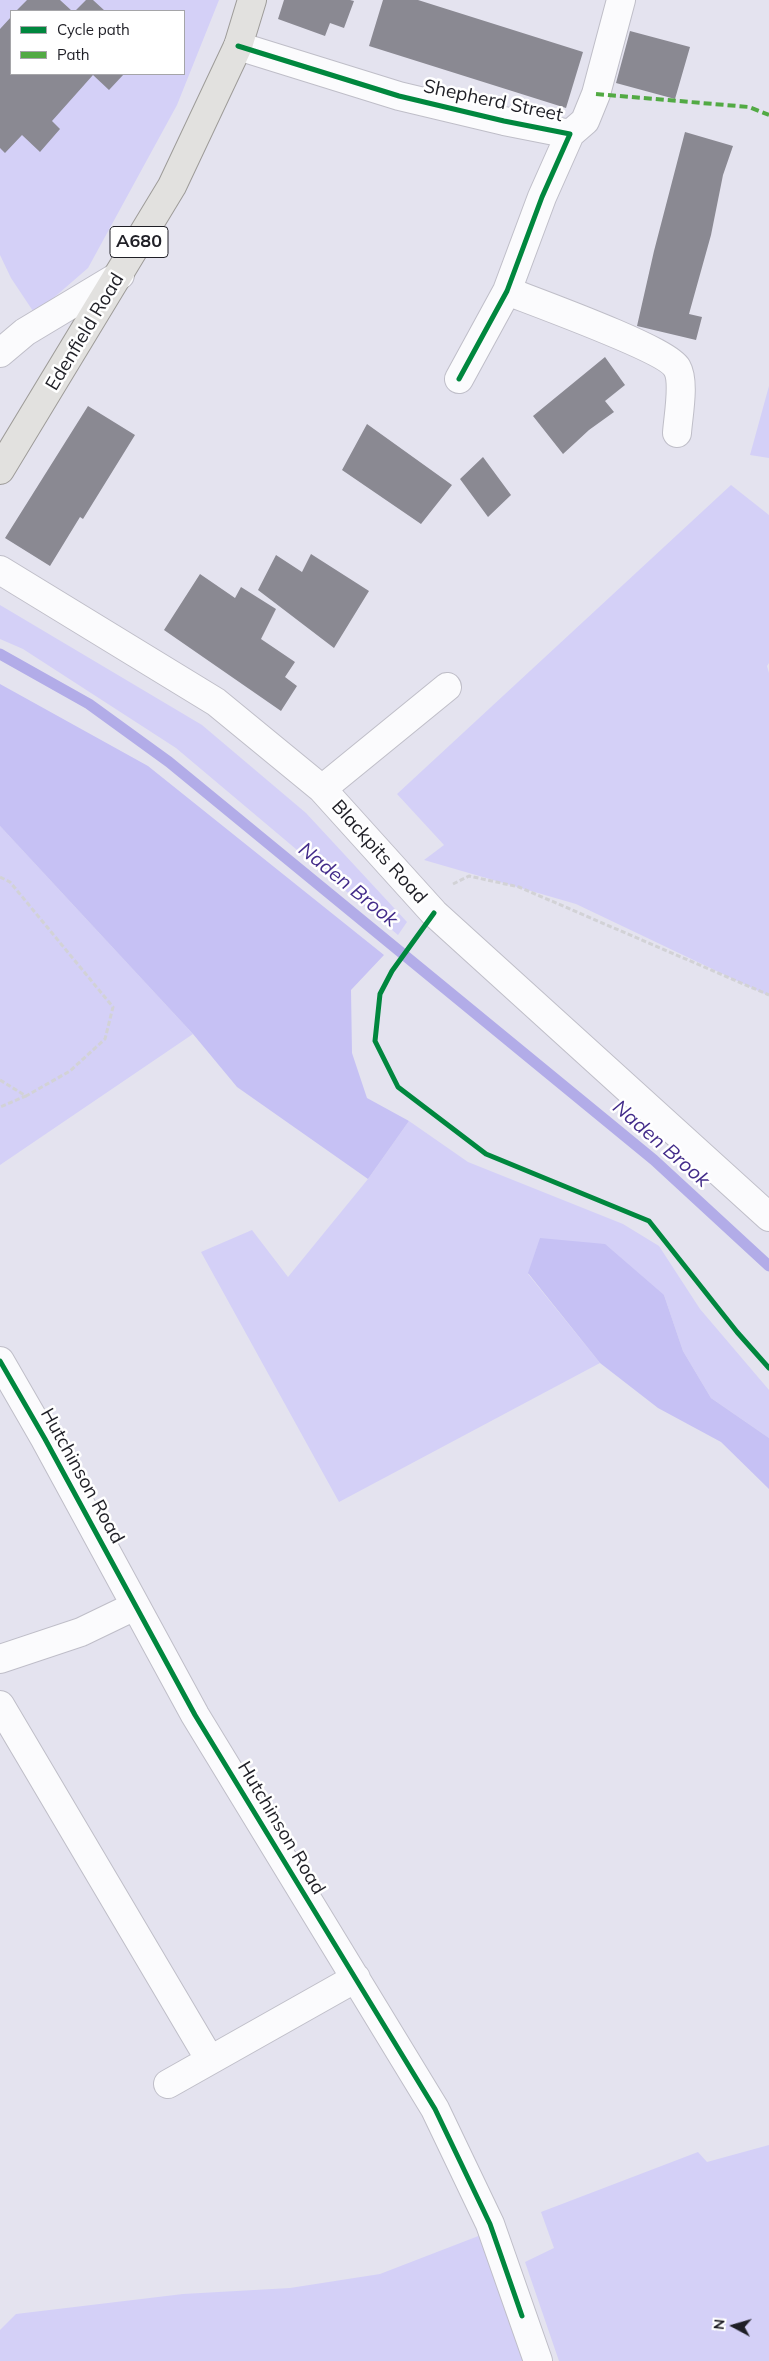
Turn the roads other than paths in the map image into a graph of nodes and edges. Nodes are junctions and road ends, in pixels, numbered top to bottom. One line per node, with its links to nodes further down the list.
1 (252, 0): 3 (main road, Edenfield Road / A680)
2 (621, 0): 4 (street)
3 (238, 46): 4 (street, Shepherd Street); 5 (main road, Edenfield Road / A680)
4 (570, 134): 6 (street, Shepherd Street)
5 (120, 275): 7 (street); 10 (main road, Edenfield Road / A680)
6 (507, 291): 8 (street, Shepherd Street); 9 (street)
7 (0, 352)
8 (459, 379)
9 (677, 433)
10 (0, 470)
11 (0, 570): 13 (street, Blackpits Road)
12 (447, 688): 13 (street)
13 (322, 790): 14 (street, Blackpits Road)
14 (769, 1217)
15 (0, 1361): 16 (street, Hutchinson Road)
16 (135, 1606): 17 (street); 19 (street, Hutchinson Road)
17 (1, 1655)
18 (0, 1705): 20 (street)
19 (356, 1978): 20 (street); 22 (street, Hutchinson Road)
20 (210, 2060): 21 (street)
21 (168, 2084)
22 (538, 2361)

